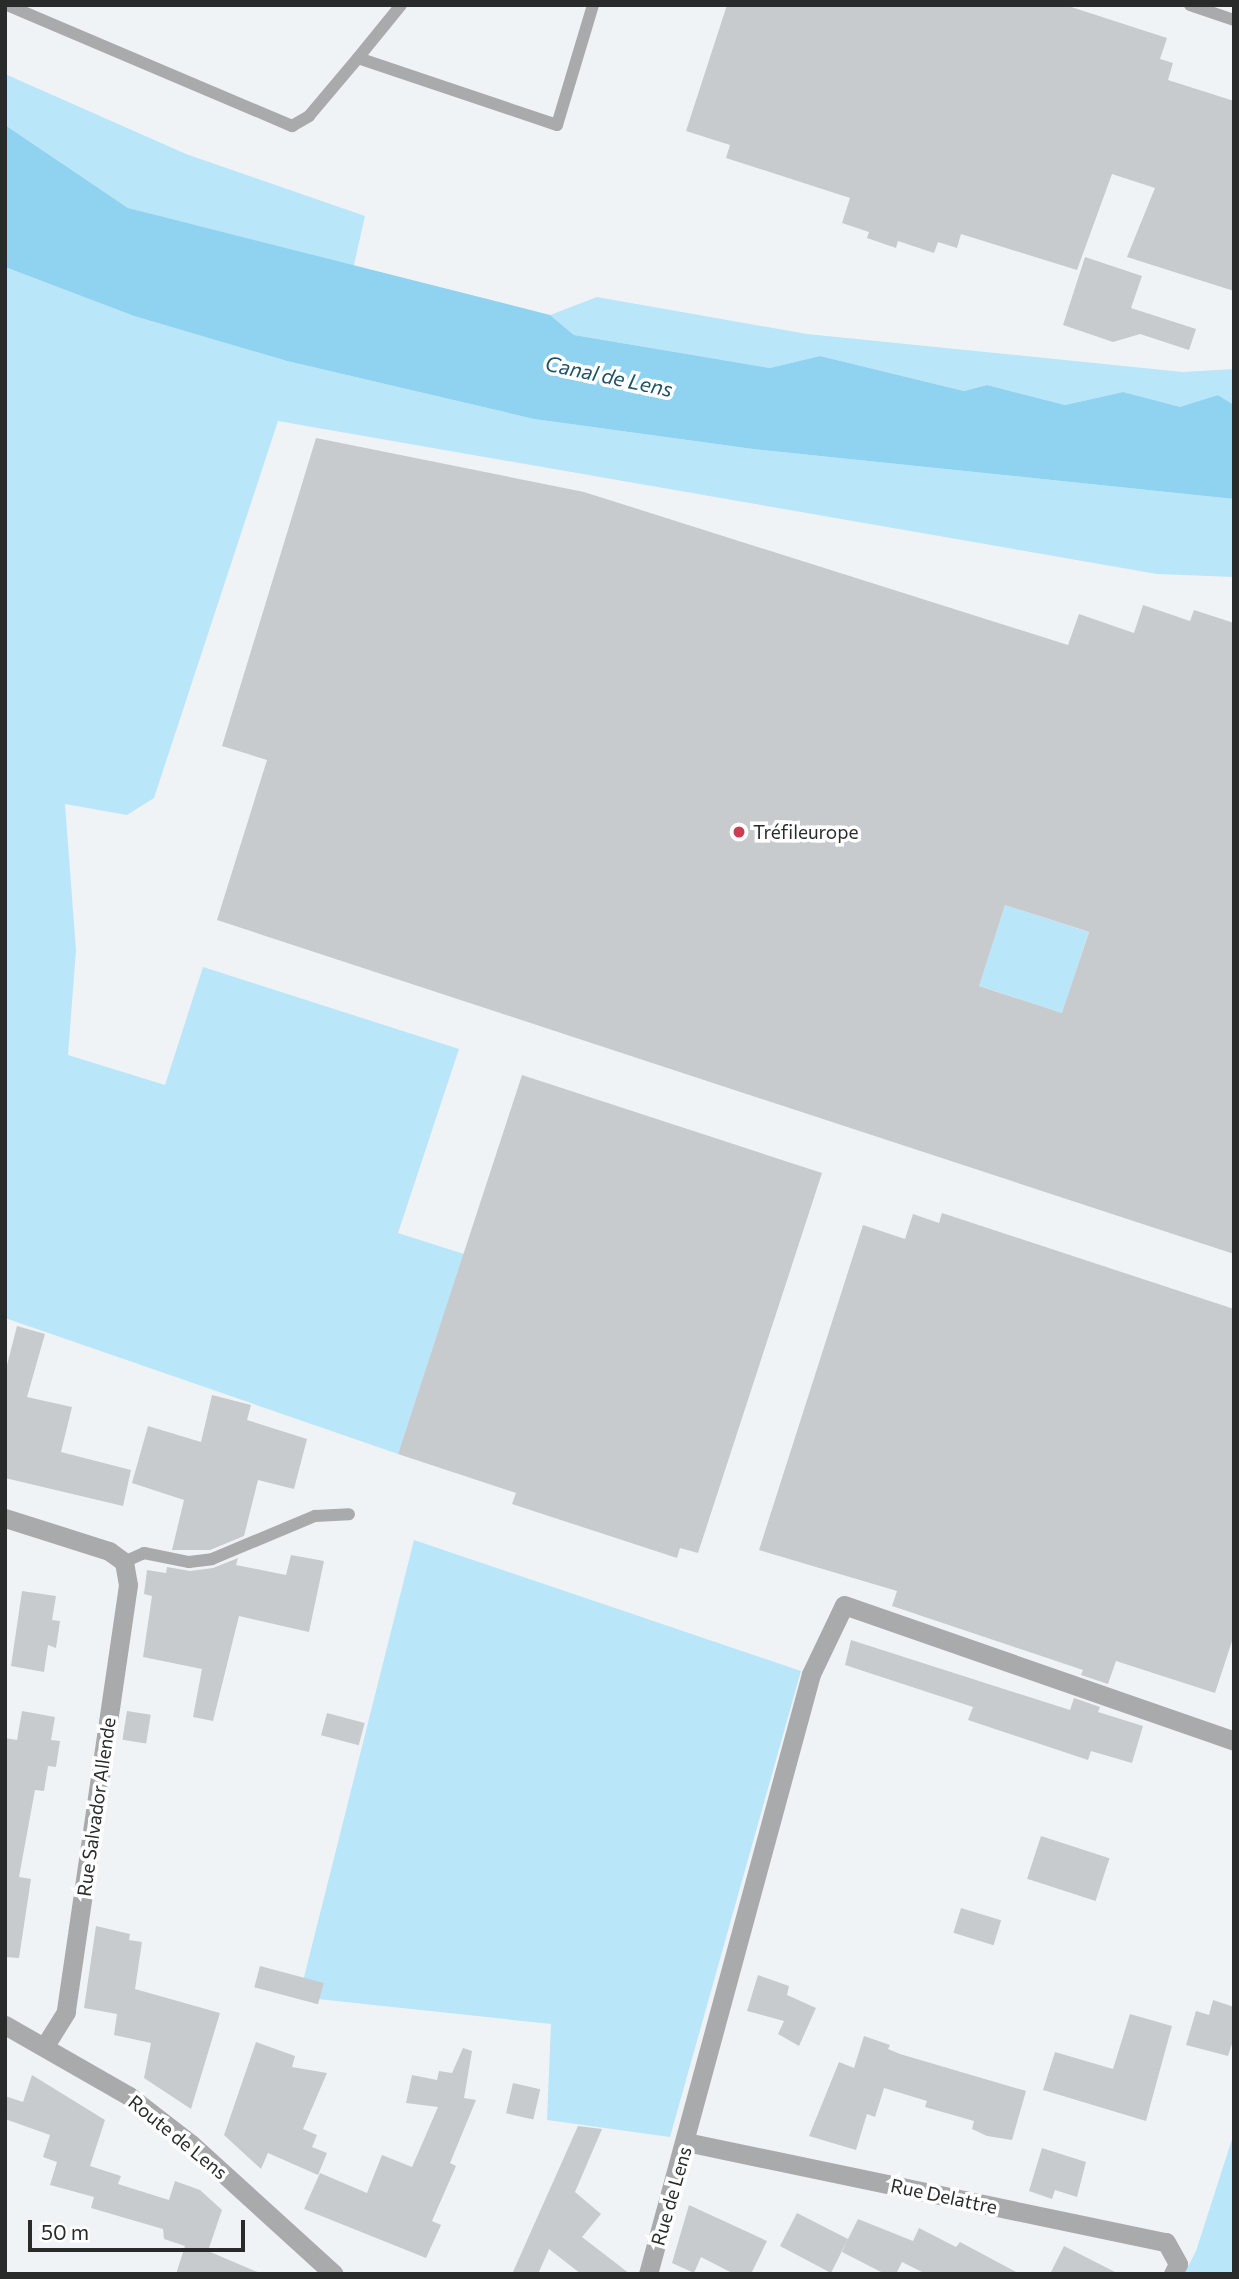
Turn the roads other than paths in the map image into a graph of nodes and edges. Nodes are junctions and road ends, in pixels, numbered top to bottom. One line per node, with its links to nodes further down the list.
1 (6, 5): 6 (lane)
2 (401, 5): 6 (lane)
3 (593, 5): 6 (lane)
4 (1190, 5): 5 (lane)
5 (1234, 20)
6 (359, 58)
7 (349, 1514): 9 (lane)
8 (5, 1518): 9 (street)
9 (124, 1562): 12 (street, Rue Salvador Allende)
10 (1234, 1741): 13 (street, Rue de Lens)
11 (5, 2025): 12 (street, Route de Lens)
12 (45, 2045): 14 (street, Route de Lens)
13 (686, 2142): 15 (street, Rue de Lens); 16 (street, Rue Delattre)
14 (331, 2273)
15 (649, 2274)
16 (1173, 2274)

